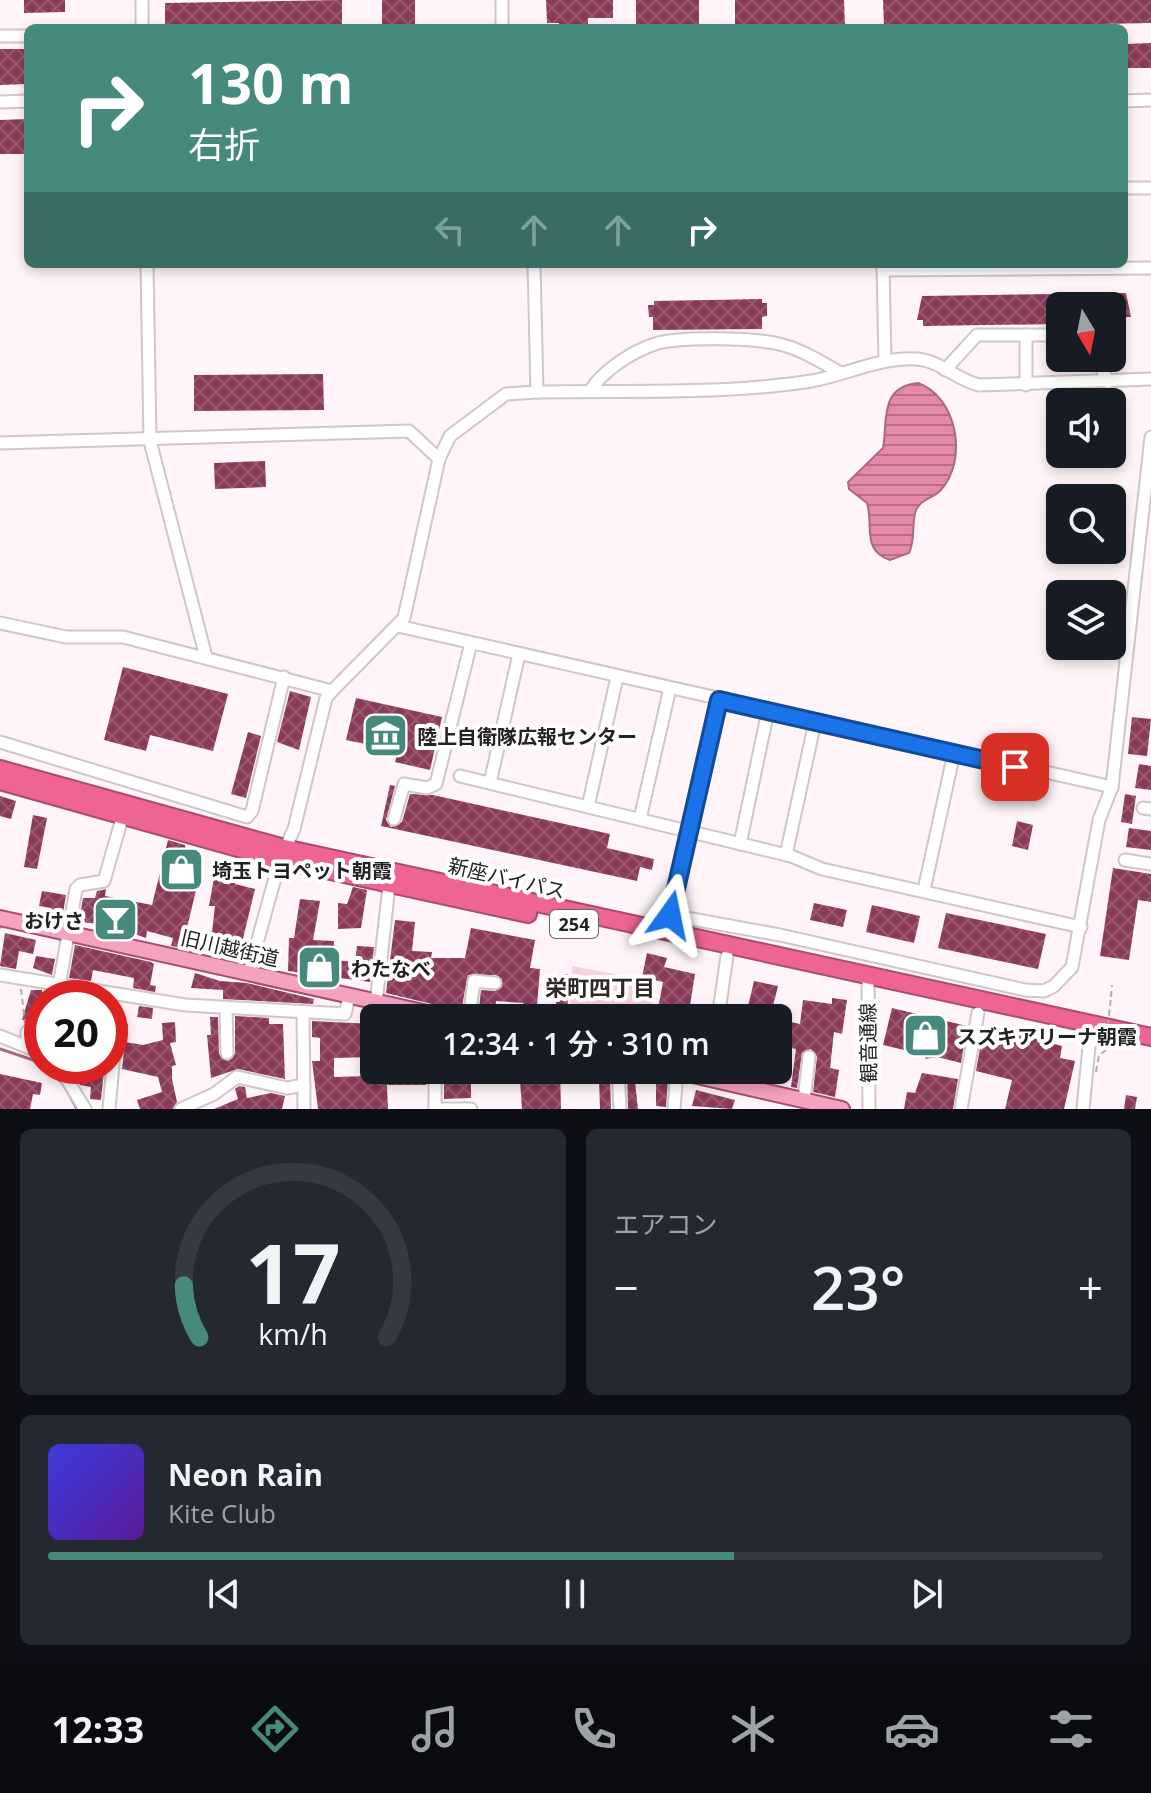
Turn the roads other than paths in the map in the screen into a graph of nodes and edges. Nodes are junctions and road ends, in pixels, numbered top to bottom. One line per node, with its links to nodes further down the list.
1 (142, 0): 3 (street)
2 (502, 0): 4 (street)
3 (142, 24)
4 (503, 24)
5 (0, 36): 6 (street)
6 (24, 36)
7 (1151, 100): 9 (street)
8 (24, 101): 10 (street)
9 (1128, 101)
10 (0, 102)
11 (1128, 188): 12 (street)
12 (1151, 188)
13 (147, 268): 30 (street)
14 (534, 268): 28 (street)
15 (883, 268): 20 (street)
16 (1128, 268): 17 (street)
17 (1151, 268)
18 (1026, 335): 19 (street); 21 (street); 26 (street)
19 (1046, 335)
20 (885, 361): 21 (street); 23 (street)
21 (945, 370): 26 (street)
22 (1103, 372): 25 (street)
23 (841, 373): 27 (street); 27 (street)
24 (1151, 379): 25 (street)
25 (1108, 382): 26 (street)
26 (1026, 385)
27 (590, 391): 28 (street)
28 (537, 392): 32 (street)
29 (1151, 437): 51 (street)
30 (150, 441): 31 (street); 32 (street); 37 (street)
31 (0, 443)
32 (439, 459): 34 (street)
33 (0, 623): 37 (street)
34 (398, 626): 35 (street); 41 (street)
35 (471, 643): 36 (street); 54 (street)
36 (519, 654): 39 (street); 50 (street)
37 (206, 657): 38 (street)
38 (284, 677): 41 (street); 45 (street)
39 (617, 677): 40 (street); 52 (street)
40 (670, 688): 42 (street); 55 (street)
41 (332, 691): 58 (street)
42 (719, 700): 43 (street); 56 (street)
43 (768, 711): 44 (street); 57 (street)
44 (815, 722): 46 (street); 59 (street)
45 (0, 742)
46 (954, 753): 51 (street); 63 (street)
47 (0, 769): 58 (highway, 新座バイパス / 254)
48 (460, 776): 50 (street)
49 (0, 781): 53 (highway, 新座バイパス / 254)
50 (490, 783): 52 (street)
51 (1112, 787): 65 (street)
52 (588, 807): 55 (street)
53 (123, 815): 58 (highway, 新座バイパス / 254); 66 (street)
54 (394, 819)
55 (640, 819): 56 (street)
56 (688, 831): 57 (street); 65 (street)
57 (740, 844): 59 (street)
58 (282, 854): 62 (highway, 新座バイパス / 254); 68 (street); 73 (highway, 新座バイパス / 254)
59 (786, 855): 63 (street)
60 (1125, 860): 61 (street)
61 (1151, 864)
62 (389, 886): 67 (highway, 新座バイパス / 254); 76 (street)
63 (924, 890): 65 (street)
64 (0, 918): 66 (main road, 旧川越街道)
65 (1081, 927)
66 (69, 932): 68 (main road, 旧川越街道); 71 (street)
67 (727, 956): 73 (highway, 新座バイパス / 254); 79 (street)
68 (249, 972): 75 (main road, 旧川越街道)
69 (0, 975): 70 (street)
70 (29, 980)
71 (60, 980)
72 (495, 983): 78 (street)
73 (868, 983): 82 (highway, 新座バイパス / 254); 83 (highway, 新座バイパス / 254); 107 (street, 観音通線)
74 (128, 995): 80 (street)
75 (349, 997): 76 (main road, 旧川越街道); 81 (street)
76 (376, 1003): 77 (main road, 旧川越街道)
77 (381, 1004)
78 (471, 1004)
79 (720, 1004)
80 (226, 1007): 81 (street); 88 (street)
81 (303, 1012): 96 (street)
82 (978, 1013): 83 (highway, 新座バイパス / 254); 108 (street)
83 (1090, 1032): 85 (highway, 新座バイパス / 254); 87 (highway, 新座バイパス / 254); 109 (street)
84 (0, 1036): 86 (street)
85 (1151, 1037)
86 (24, 1038)
87 (1151, 1048)
88 (227, 1053)
89 (809, 1057): 97 (street)
90 (70, 1084): 98 (street)
91 (111, 1084): 99 (street)
92 (435, 1084): 102 (street)
93 (619, 1084): 104 (street)
94 (674, 1084): 105 (street)
95 (744, 1084): 97 (main road)
96 (304, 1085): 100 (street); 101 (street)
97 (813, 1104): 106 (main road)
98 (85, 1109)
99 (109, 1109)
100 (181, 1109)
101 (304, 1109)
102 (435, 1109): 103 (street)
103 (471, 1109)
104 (620, 1109)
105 (674, 1109)
106 (842, 1109)
107 (869, 1109)
108 (961, 1109)
109 (1083, 1109)

